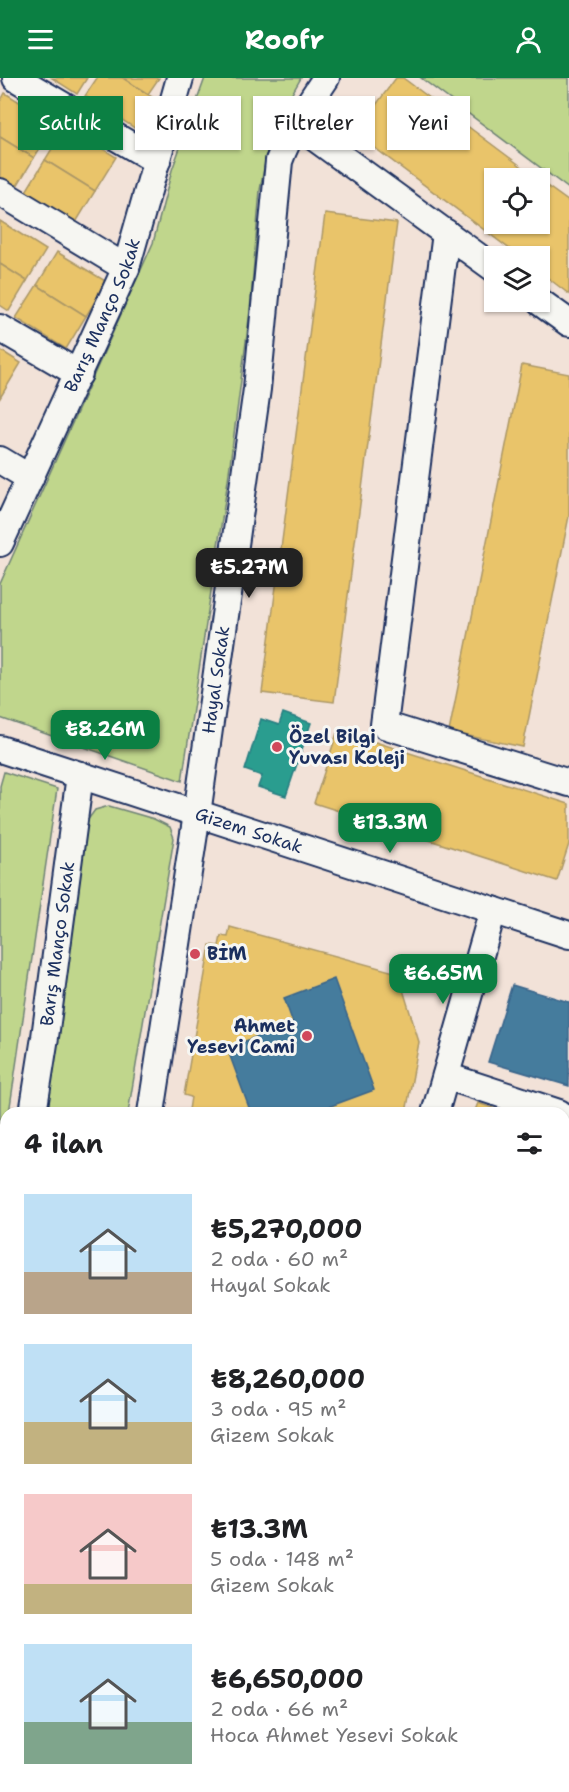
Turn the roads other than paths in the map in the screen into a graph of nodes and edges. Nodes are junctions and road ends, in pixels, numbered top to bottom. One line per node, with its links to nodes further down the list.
1 (16, 78): 7 (street)
2 (180, 78): 7 (street, Barış Manço Sokak)
3 (326, 78): 4 (street, Hayal Sokak)
4 (314, 96)
5 (283, 150): 22 (street, Hayal Sokak)
6 (332, 150): 9 (street)
7 (157, 161): 11 (street, Barış Manço Sokak)
8 (0, 192): 11 (street)
9 (446, 233): 10 (street); 21 (street)
10 (484, 261)
11 (126, 268): 15 (street, Barış Manço Sokak)
12 (550, 309): 13 (street)
13 (569, 323)
14 (0, 328): 15 (street)
15 (79, 374): 17 (street, Barış Manço Sokak)
16 (0, 460): 17 (street)
17 (30, 478): 18 (street, Barış Manço Sokak)
18 (0, 543)
19 (0, 749): 20 (street, Gizem Sokak)
20 (80, 775): 22 (street, Gizem Sokak); 26 (street, Barış Manço Sokak)
21 (569, 783)
22 (197, 814): 23 (street, Gizem Sokak); 27 (street, Hayal Sokak)
23 (493, 910): 24 (street, Gizem Sokak); 25 (street)
24 (569, 934)
25 (446, 1076): 28 (street); 29 (street)
26 (34, 1107)
27 (152, 1107)
28 (437, 1107)
29 (541, 1107)

